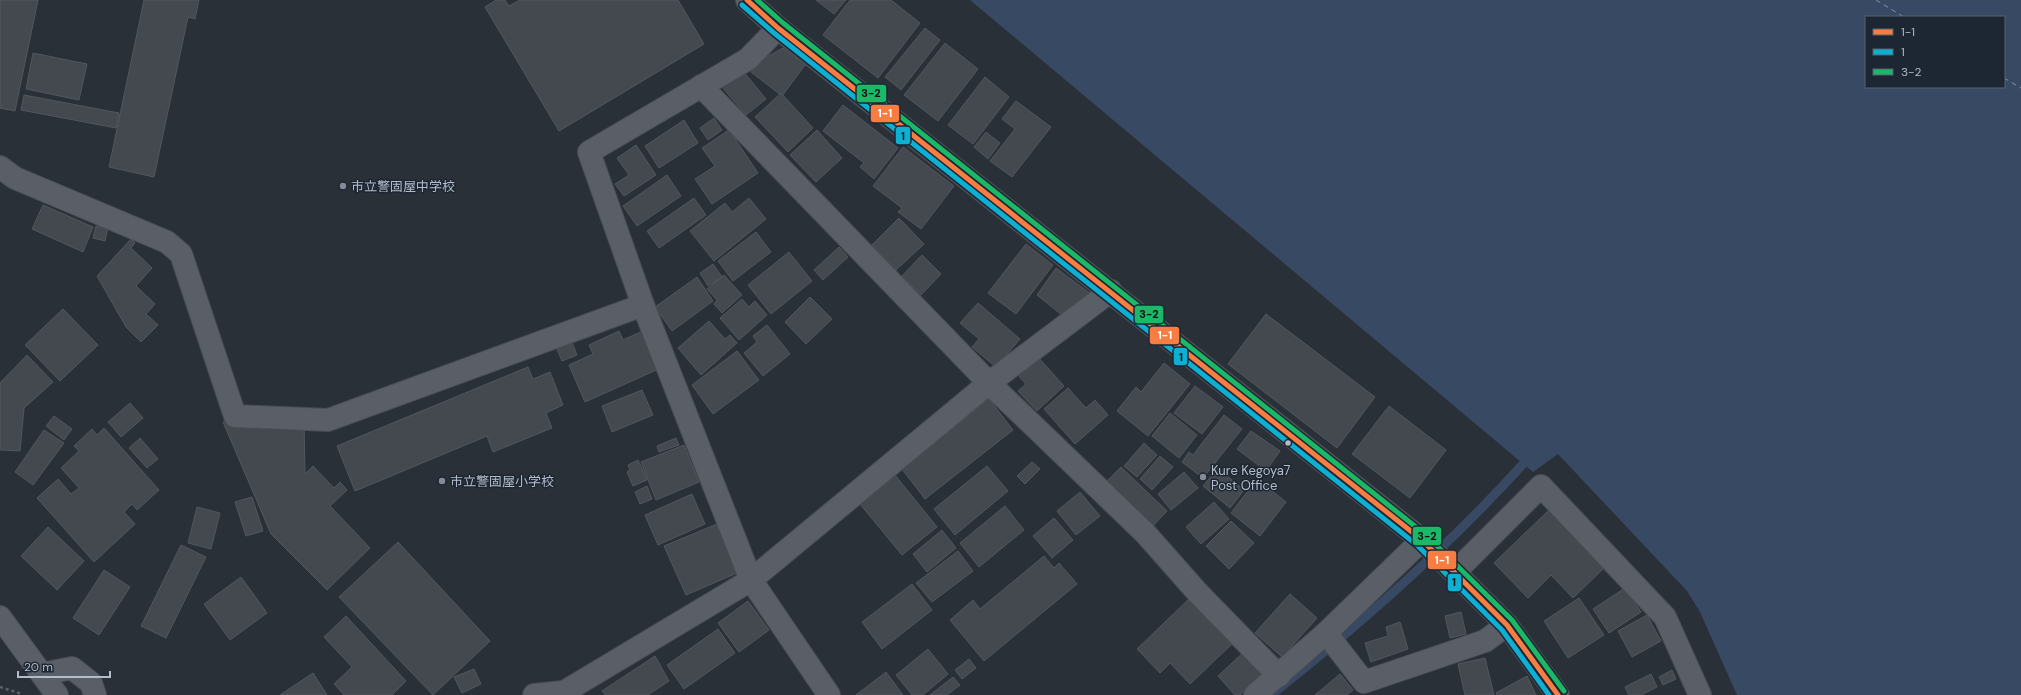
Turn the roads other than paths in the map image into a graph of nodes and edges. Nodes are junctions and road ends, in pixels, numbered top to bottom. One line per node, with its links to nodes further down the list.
1 (746, 0): 2 (highway)
2 (778, 28): 3 (street); 5 (highway)
3 (701, 86): 6 (street); 7 (street)
4 (0, 167): 6 (street)
5 (1111, 291): 7 (street); 8 (highway)
6 (643, 305): 10 (street)
7 (989, 383): 10 (street); 15 (street)
8 (1422, 540): 9 (highway); 13 (street)
9 (1455, 572): 12 (highway); 22 (street)
10 (751, 580): 18 (street); 19 (street)
11 (0, 616): 14 (street)
12 (1507, 625): 13 (street); 21 (highway)
13 (1326, 634): 15 (street)
14 (42, 674): 16 (street); 17 (street)
15 (1279, 676): 20 (street)
16 (57, 695)
17 (95, 695)
18 (534, 695)
19 (829, 695)
20 (1255, 695)
21 (1558, 695)
22 (1700, 695)

